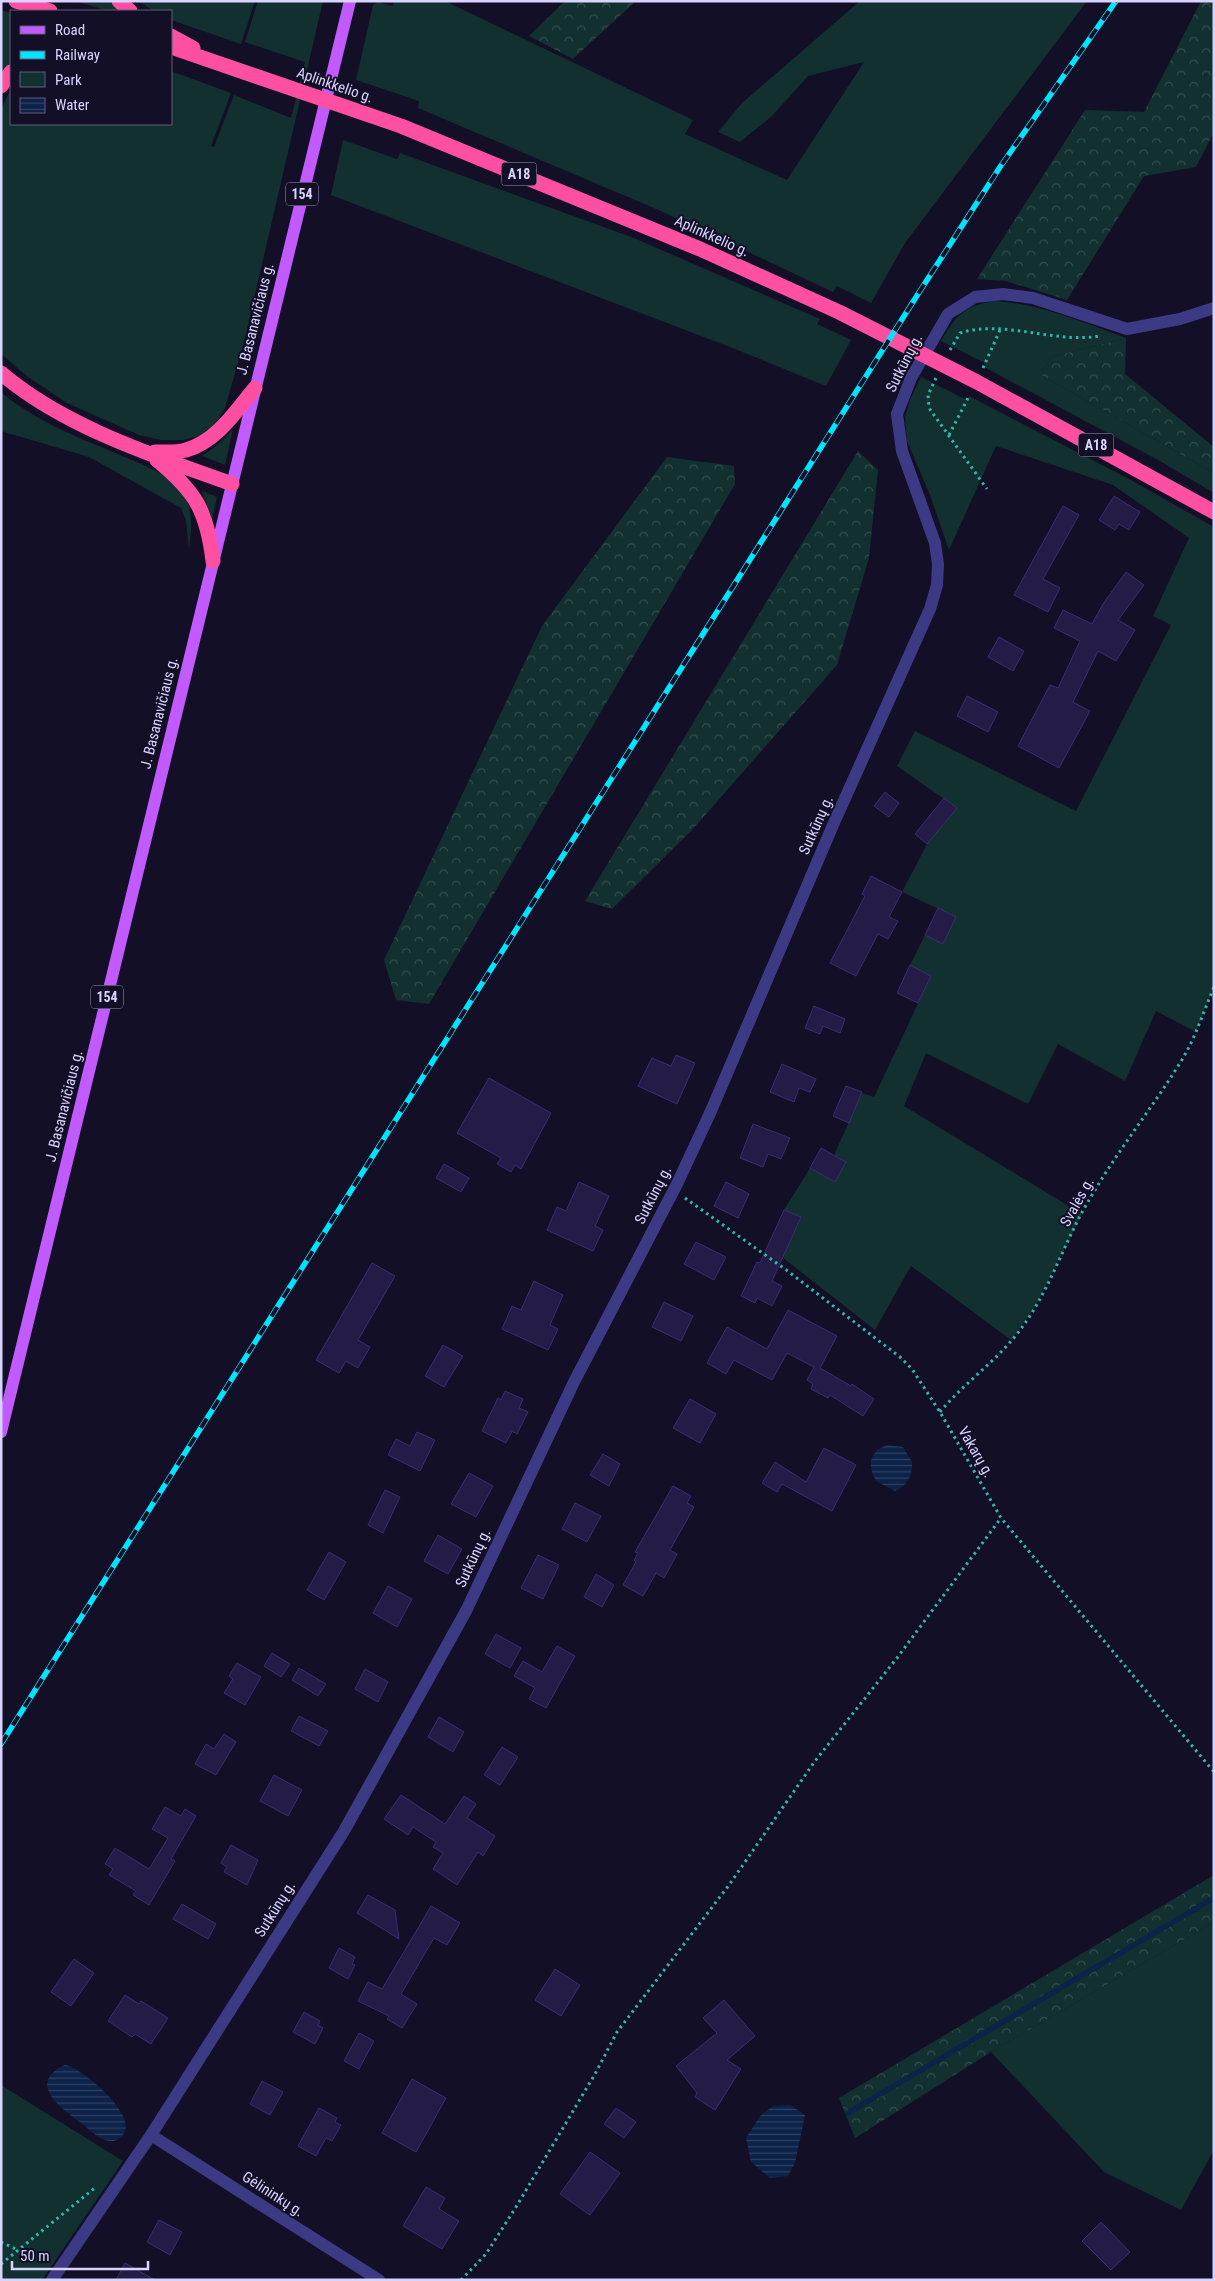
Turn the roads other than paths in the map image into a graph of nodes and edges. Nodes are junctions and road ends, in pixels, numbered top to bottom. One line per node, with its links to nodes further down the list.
1 (16, 1): 4 (highway)
2 (119, 1): 5 (highway)
3 (350, 1): 13 (main road, J. Basanavičiaus g. / 154)
4 (47, 10)
5 (129, 10)
6 (172, 37): 8 (highway)
7 (172, 48): 8 (highway, Aplinkkelio g. / A18)
8 (227, 65): 16 (highway, Aplinkkelio g. / A18)
9 (10, 73): 10 (highway)
10 (1, 86)
11 (1214, 308): 19 (street, Sutkūnų g.)
12 (1, 373): 14 (highway)
13 (255, 388): 14 (highway); 15 (main road, J. Basanavičiaus g. / 154)
14 (148, 452): 15 (highway); 17 (highway)
15 (232, 484): 17 (main road, J. Basanavičiaus g. / 154)
16 (1214, 512)
17 (213, 562): 18 (main road, J. Basanavičiaus g. / 154)
18 (1, 1432)
19 (151, 2135): 20 (street, Sutkūnų g.); 21 (street, Gėlininkų g.)
20 (52, 2280)
21 (379, 2280)

